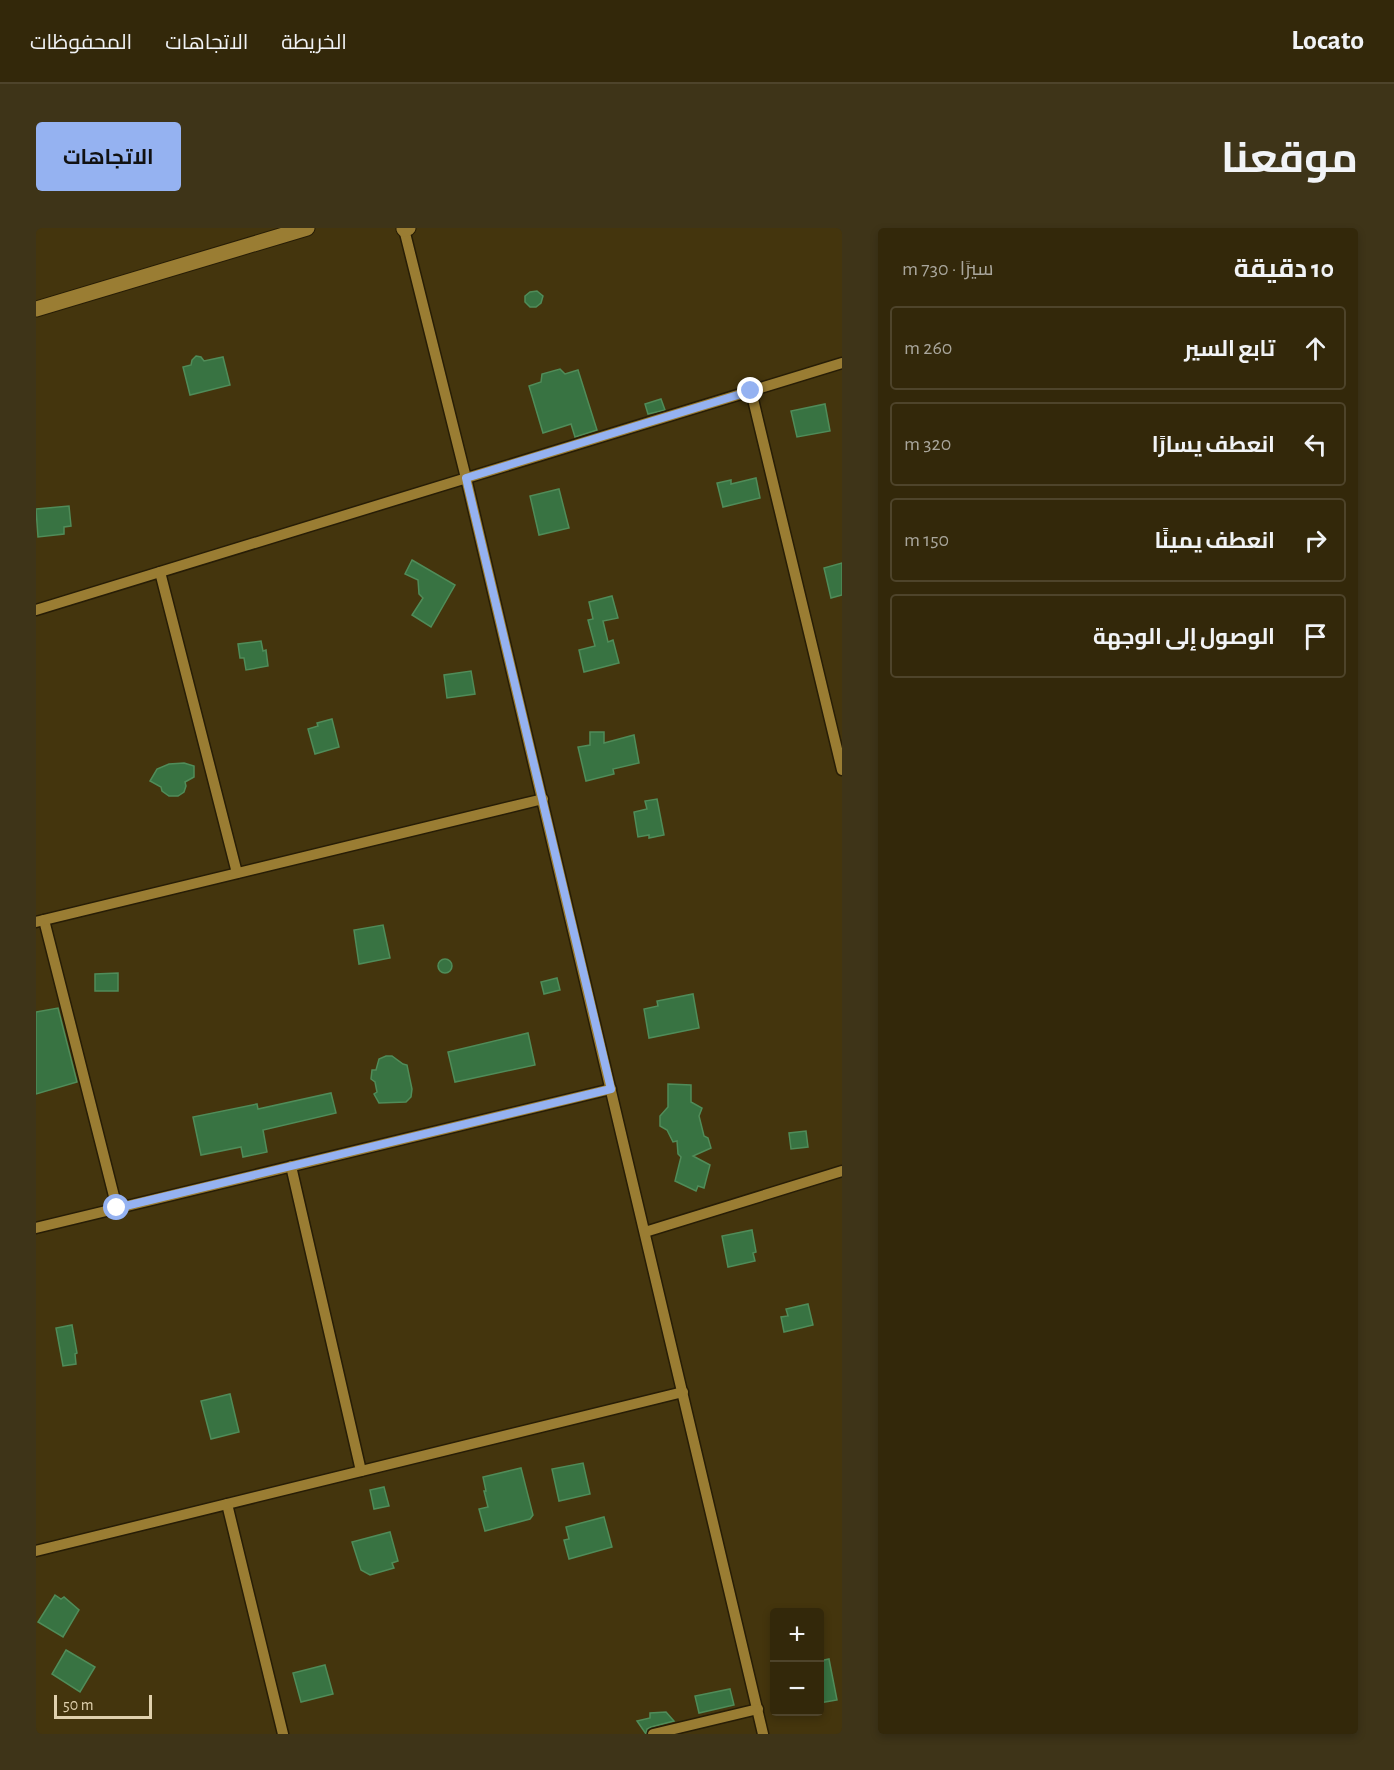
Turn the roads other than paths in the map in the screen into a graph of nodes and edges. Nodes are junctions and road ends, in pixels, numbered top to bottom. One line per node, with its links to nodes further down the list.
1 (307, 228): 3 (main road)
2 (406, 229): 6 (street)
3 (36, 309)
4 (842, 363): 5 (street)
5 (751, 391): 6 (street); 9 (street)
6 (466, 478): 7 (street); 10 (street)
7 (160, 572): 8 (street); 11 (street)
8 (36, 610)
9 (842, 770)
10 (543, 800): 11 (street); 13 (street)
11 (237, 873): 12 (street)
12 (40, 921): 16 (street)
13 (611, 1089): 14 (street); 18 (street)
14 (291, 1166): 16 (street); 20 (street)
15 (842, 1171): 18 (street)
16 (117, 1208): 17 (street)
17 (36, 1228)
18 (645, 1232): 19 (street)
19 (683, 1392): 20 (street); 23 (street)
20 (361, 1471): 21 (street)
21 (227, 1504): 22 (street); 24 (street)
22 (36, 1551)
23 (758, 1709): 25 (street); 26 (street)
24 (283, 1734)
25 (653, 1734)
26 (764, 1734)

